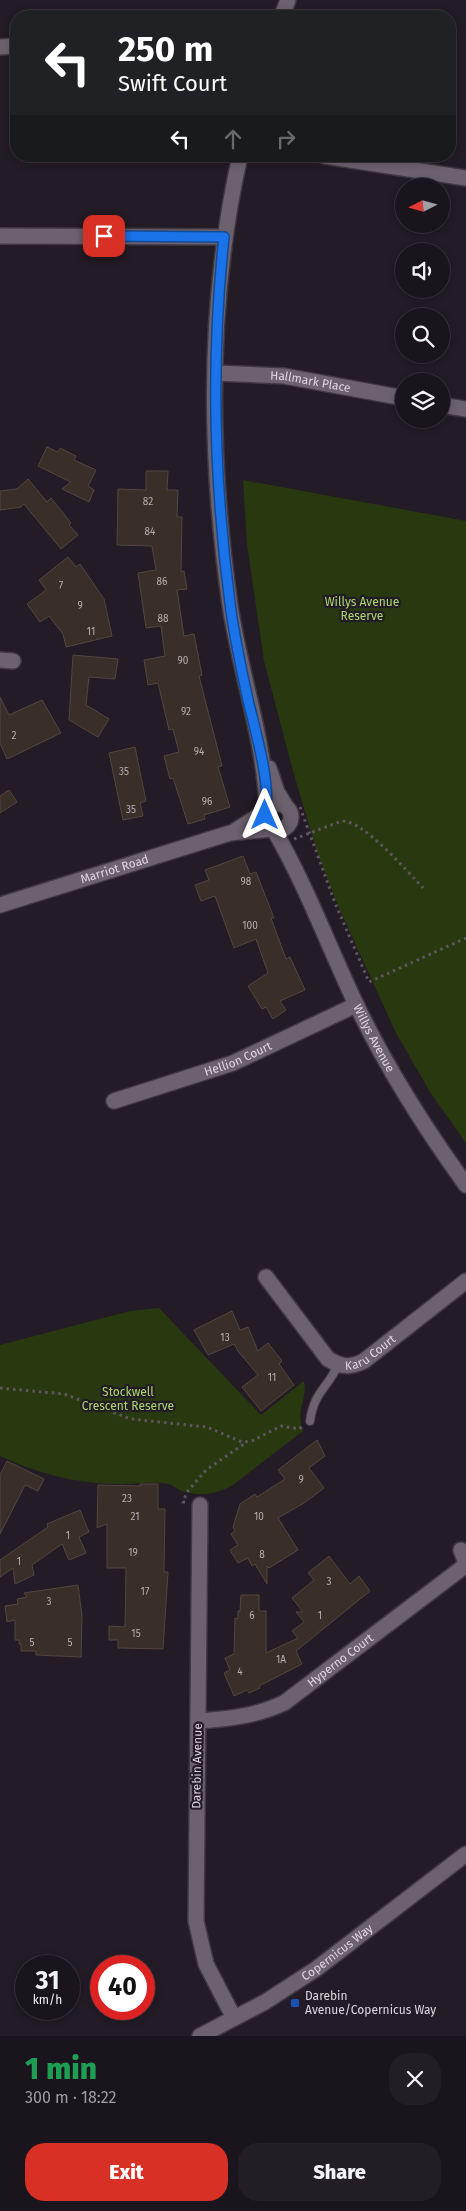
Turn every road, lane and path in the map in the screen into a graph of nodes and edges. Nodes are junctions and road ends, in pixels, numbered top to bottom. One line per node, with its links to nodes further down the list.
1 (239, 162): 5 (street)
2 (363, 162): 3 (street)
3 (466, 178)
4 (0, 236): 5 (street)
5 (224, 237): 6 (street)
6 (216, 373): 7 (street, Hallmark Place); 10 (street)
7 (395, 396)
8 (450, 406): 9 (street)
9 (466, 409)
10 (259, 744): 11 (street); 12 (street)
11 (292, 804): 12 (street); 13 (street); 16 (path)
12 (266, 811): 14 (street); 15 (street, Marriot Road)
13 (292, 820): 14 (street); 17 (street, Willys Avenue)
14 (273, 829): 15 (street, Marriot Road); 17 (street, Willys Avenue)
15 (230, 833): 19 (street, Marriot Road)
16 (309, 834): 18 (path); 20 (path)
17 (301, 880): 21 (street, Willys Avenue)
18 (423, 888)
19 (0, 905)
20 (466, 938)
21 (356, 1005): 22 (street, Hellion Court); 23 (street, Willys Avenue)
22 (114, 1101)
23 (466, 1185)
24 (266, 1277): 26 (street, Karu Court)
25 (466, 1281): 26 (street, Karu Court)
26 (338, 1365): 28 (lane)
27 (0, 1388): 29 (path)
28 (310, 1421): 29 (path)
29 (248, 1442): 30 (path)
30 (200, 1504): 32 (street, Darebin Avenue)
31 (464, 1559): 32 (street, Hyperno Court)
32 (198, 1721): 34 (street, Darebin Avenue)
33 (466, 1854): 34 (street, Copernicus Way)
34 (234, 2018): 35 (street, Copernicus Way)
35 (200, 2036)

